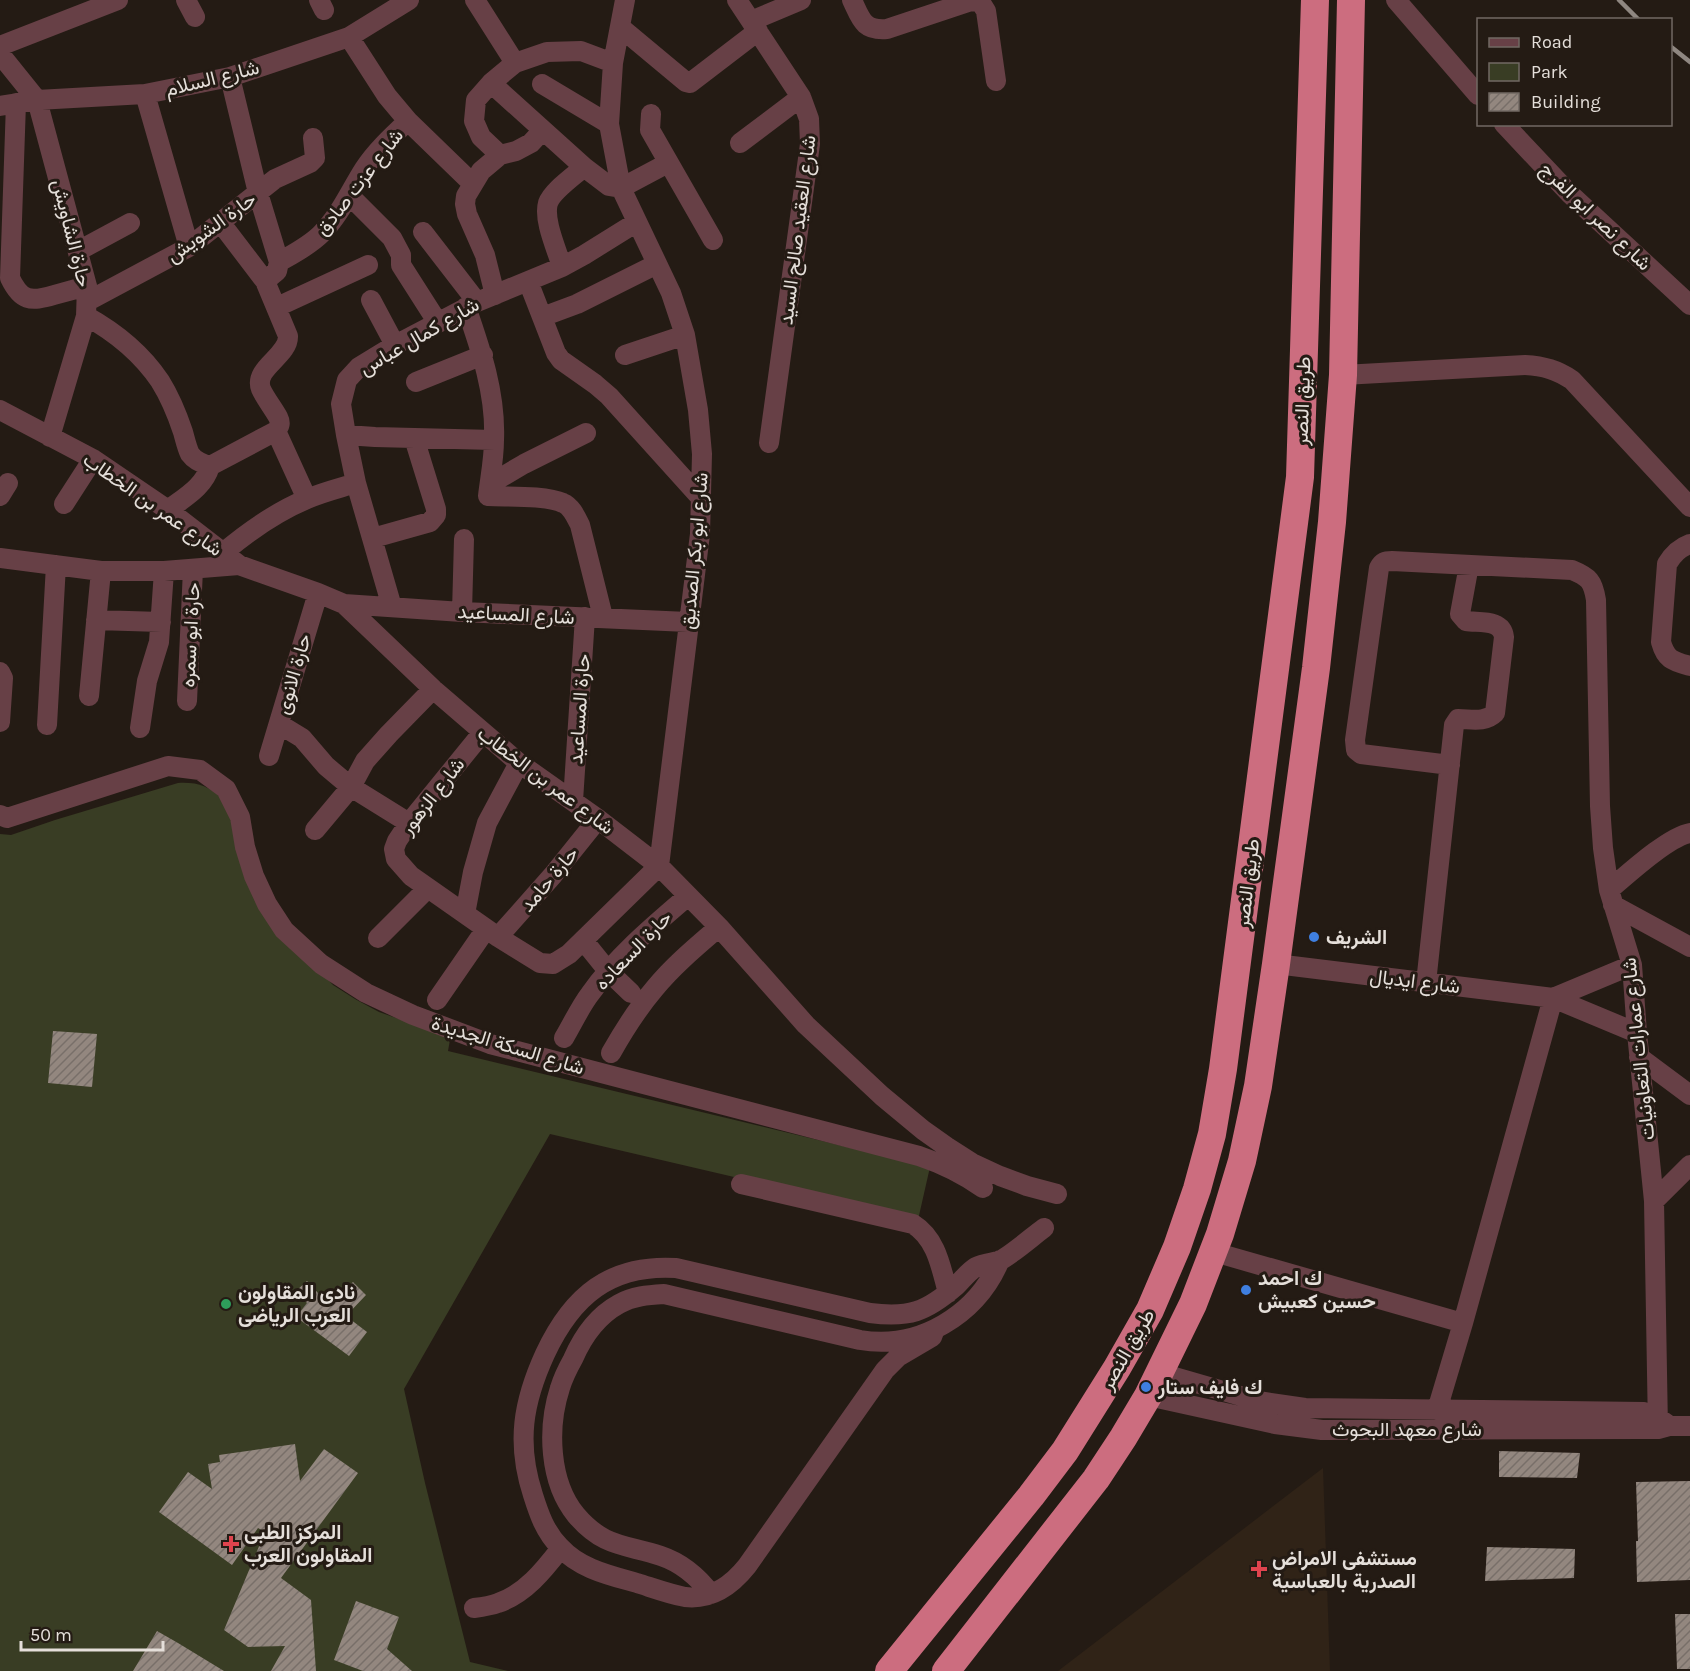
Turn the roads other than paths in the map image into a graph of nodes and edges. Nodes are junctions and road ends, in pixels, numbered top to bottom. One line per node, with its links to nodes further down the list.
1 (118, 0): 11 (street)
2 (409, 0): 14 (street, شارع السلام)
3 (475, 0): 17 (street)
4 (737, 0): 12 (street, شارع العقيد صالح السيد)
5 (801, 0): 12 (street)
6 (852, 0): 20 (street)
7 (1315, 0): 173 (highway, طريق النصر)
8 (1351, 0): 68 (highway, طريق النصر)
9 (1396, 0): 23 (street)
10 (624, 1): 13 (street, شارع ابو بكر الصديق)
11 (75, 8): 15 (street)
12 (754, 26): 13 (street); 25 (street, شارع العقيد صالح السيد)
13 (620, 27): 18 (street, شارع ابو بكر الصديق)
14 (349, 37): 19 (street, شارع السلام); 29 (street)
15 (0, 46)
16 (0, 54): 26 (street)
17 (515, 63): 18 (street); 21 (street)
18 (613, 63): 30 (street, شارع ابو بكر الصديق)
19 (230, 77): 24 (street, شارع السلام); 40 (street)
20 (996, 81)
21 (491, 82): 32 (street); 35 (street)
22 (542, 84): 30 (street)
23 (1477, 93)
24 (145, 94): 26 (street, شارع السلام); 48 (street)
25 (801, 97): 34 (street); 77 (street, شارع العقيد صالح السيد)
26 (37, 100): 27 (street, شارع السلام); 49 (street, حارة الشاويش)
27 (8, 105): 45 (street)
28 (651, 114): 36 (street)
29 (408, 121): 38 (street); 41 (street, شارع عزت صادق)
30 (609, 124): 39 (street, شارع ابو بكر الصديق)
31 (1506, 126): 60 (street, شارع نصر ابو الفرج)
32 (543, 130): 35 (street); 37 (street)
33 (313, 138): 40 (street, حارة الشويش)
34 (740, 143)
35 (500, 155): 38 (street)
36 (668, 163): 39 (street); 47 (street)
37 (584, 167): 39 (street); 53 (street)
38 (473, 184): 59 (street)
39 (621, 188): 43 (street, شارع ابو بكر الصديق)
40 (258, 193): 42 (street, حارة الشويش); 50 (street)
41 (349, 195): 50 (street, شارع عزت صادق); 63 (street)
42 (220, 222): 48 (street, حارة الشويش); 55 (street)
43 (637, 222): 51 (street, شارع ابو بكر الصديق); 53 (street, شارع كمال عباس)
44 (130, 223): 49 (street)
45 (5, 228): 54 (street)
46 (423, 232): 59 (street)
47 (713, 240)
48 (189, 247): 58 (street, حارة الشويش)
49 (78, 251): 58 (street, حارة الشاويش)
50 (279, 262): 55 (street)
51 (657, 264): 62 (street); 64 (street, شارع ابو بكر الصديق)
52 (368, 265): 61 (street)
53 (562, 267): 56 (street, شارع كمال عباس)
54 (5, 279): 58 (street, حارة الشويش)
55 (265, 281): 61 (street)
56 (528, 281): 59 (street, شارع كمال عباس); 62 (street)
57 (371, 300): 65 (street)
58 (87, 301): 74 (street, حارة الشاويش); 79 (street)
59 (479, 301): 63 (street, شارع كمال عباس); 66 (street)
60 (1690, 305)
61 (277, 307): 71 (street)
62 (542, 317): 82 (street)
63 (438, 322): 65 (street, شارع كمال عباس)
64 (685, 335): 67 (street); 82 (street, شارع ابو بكر الصديق)
65 (395, 345): 73 (street, شارع كمال عباس)
66 (483, 355): 69 (street); 76 (street)
67 (625, 355)
68 (1343, 375): 85 (street); 136 (highway, طريق النصر)
69 (416, 382)
70 (0, 410): 74 (street, شارع عمر بن الخطاب)
71 (276, 431): 79 (street); 83 (street)
72 (586, 433): 81 (street)
73 (345, 435): 75 (street); 80 (street, شارع كمال عباس)
74 (50, 436): 78 (street, شارع عمر بن الخطاب)
75 (414, 438): 76 (street); 87 (street)
76 (494, 440): 81 (street)
77 (769, 443)
78 (93, 459): 84 (street); 86 (street, شارع عمر بن الخطاب)
79 (210, 466): 86 (street)
80 (356, 483): 83 (street); 87 (street, شارع كمال عباس)
81 (489, 490): 102 (street, حارة المساعيد)
82 (701, 498): 105 (street, شارع ابو بكر الصديق)
83 (307, 499): 90 (street)
84 (64, 504)
85 (1690, 507)
86 (168, 510): 90 (street, شارع عمر بن الخطاب)
87 (373, 538): 100 (street, شارع كمال عباس)
88 (464, 538): 101 (street)
89 (1690, 544): 106 (street)
90 (224, 552): 93 (street, شارع عمر بن الخطاب)
91 (0, 558): 92 (street)
92 (57, 565): 96 (street); 113 (street)
93 (239, 565): 95 (street); 98 (street, شارع عمر بن الخطاب)
94 (1469, 565): 118 (street); 118 (street); 129 (street, شارع عمارات التعاونيات)
95 (193, 569): 97 (street); 110 (street, حارة ابو سمره)
96 (101, 571): 97 (street); 103 (street)
97 (164, 571): 104 (street)
98 (318, 593): 99 (street, شارع عمر بن الخطاب); 112 (street, حارة الانوى)
99 (344, 604): 100 (street, شارع المساعيد); 108 (street, شارع عمر بن الخطاب)
100 (392, 607): 101 (street, شارع المساعيد)
101 (462, 612): 102 (street, شارع المساعيد)
102 (594, 617): 105 (street, شارع المساعيد); 120 (street, حارة المساعيد)
103 (96, 620): 104 (street); 109 (street)
104 (161, 622): 114 (street)
105 (688, 622): 126 (street, شارع ابو بكر الصديق)
106 (1690, 666)
107 (0, 672): 111 (street)
108 (434, 689): 115 (street, شارع عمر بن الخطاب); 119 (street)
109 (89, 696)
110 (187, 701)
111 (0, 722)
112 (279, 724): 116 (street, حارة الانوى); 119 (street)
113 (47, 726)
114 (140, 728)
115 (483, 732): 117 (street, شارع عمر بن الخطاب); 123 (street, شارع الزهور)
116 (269, 756)
117 (519, 763): 120 (street, شارع عمر بن الخطاب); 130 (street)
118 (1450, 765): 139 (street)
119 (351, 787): 123 (street); 124 (street)
120 (573, 801): 122 (street, شارع عمر بن الخطاب)
121 (4, 817): 150 (street, شارع السكة الجديدة)
122 (598, 819): 126 (street, شارع عمر بن الخطاب); 132 (street, حارة حامد)
123 (409, 823): 127 (street, شارع الزهور)
124 (315, 830)
125 (1690, 833): 129 (street)
126 (659, 866): 128 (street, شارع عمر بن الخطاب); 134 (street, شارع الزهور)
127 (428, 888): 130 (street, شارع الزهور); 133 (street)
128 (688, 896): 131 (street, شارع عمر بن الخطاب); 138 (street, حارة السعاده)
129 (1611, 897): 135 (street); 137 (street, شارع عمارات التعاونيات)
130 (465, 914): 132 (street, شارع الزهور)
131 (719, 927): 145 (street); 151 (street, شارع عمر بن الخطاب)
132 (492, 933): 134 (street, شارع الزهور); 142 (street, حارة حامد)
133 (378, 938)
134 (583, 940): 138 (street)
135 (1690, 947)
136 (1276, 964): 139 (street, شارع ايديال); 154 (highway, طريق النصر)
137 (1632, 965): 141 (street, شارع ايديال); 143 (street, شارع عمارات التعاونيات)
138 (608, 971): 140 (street); 144 (street, حارة السعاده)
139 (1426, 983): 141 (street, شارع ايديال)
140 (631, 993)
141 (1553, 998): 143 (street, شارع ايديال); 161 (street)
142 (437, 1000)
143 (1637, 1033): 146 (street, شارع عمارات التعاونيات)
144 (564, 1038)
145 (611, 1053)
146 (1639, 1057): 147 (street); 152 (street, شارع عمارات التعاونيات)
147 (1690, 1095)
148 (1690, 1165): 152 (street)
149 (741, 1184): 157 (street)
150 (983, 1188)
151 (1057, 1194)
152 (1654, 1201): 166 (street, شارع عمارات التعاونيات)
153 (1044, 1228): 155 (street)
154 (1214, 1252): 161 (street); 164 (highway, طريق النصر)
155 (1000, 1260): 157 (street); 159 (street)
156 (640, 1269): 158 (street); 160 (street); 169 (street)
157 (955, 1287): 159 (street); 160 (street)
158 (642, 1296): 163 (street); 168 (street)
159 (976, 1298): 162 (street)
160 (887, 1315): 163 (street)
161 (1463, 1323): 165 (street)
162 (935, 1329): 163 (street); 171 (street)
163 (876, 1342)
164 (1154, 1384): 165 (street, شارع معهد البحوث); 166 (street, شارع معهد البحوث); 174 (highway, طريق النصر)
165 (1437, 1410): 166 (street, شارع معهد البحوث)
166 (1662, 1424): 167 (street, شارع معهد البحوث)
167 (1690, 1426)
168 (553, 1443): 169 (street); 171 (street)
169 (523, 1446): 170 (street)
170 (561, 1548): 171 (street); 172 (street)
171 (711, 1594)
172 (474, 1608)
173 (889, 1671)
174 (946, 1671)

